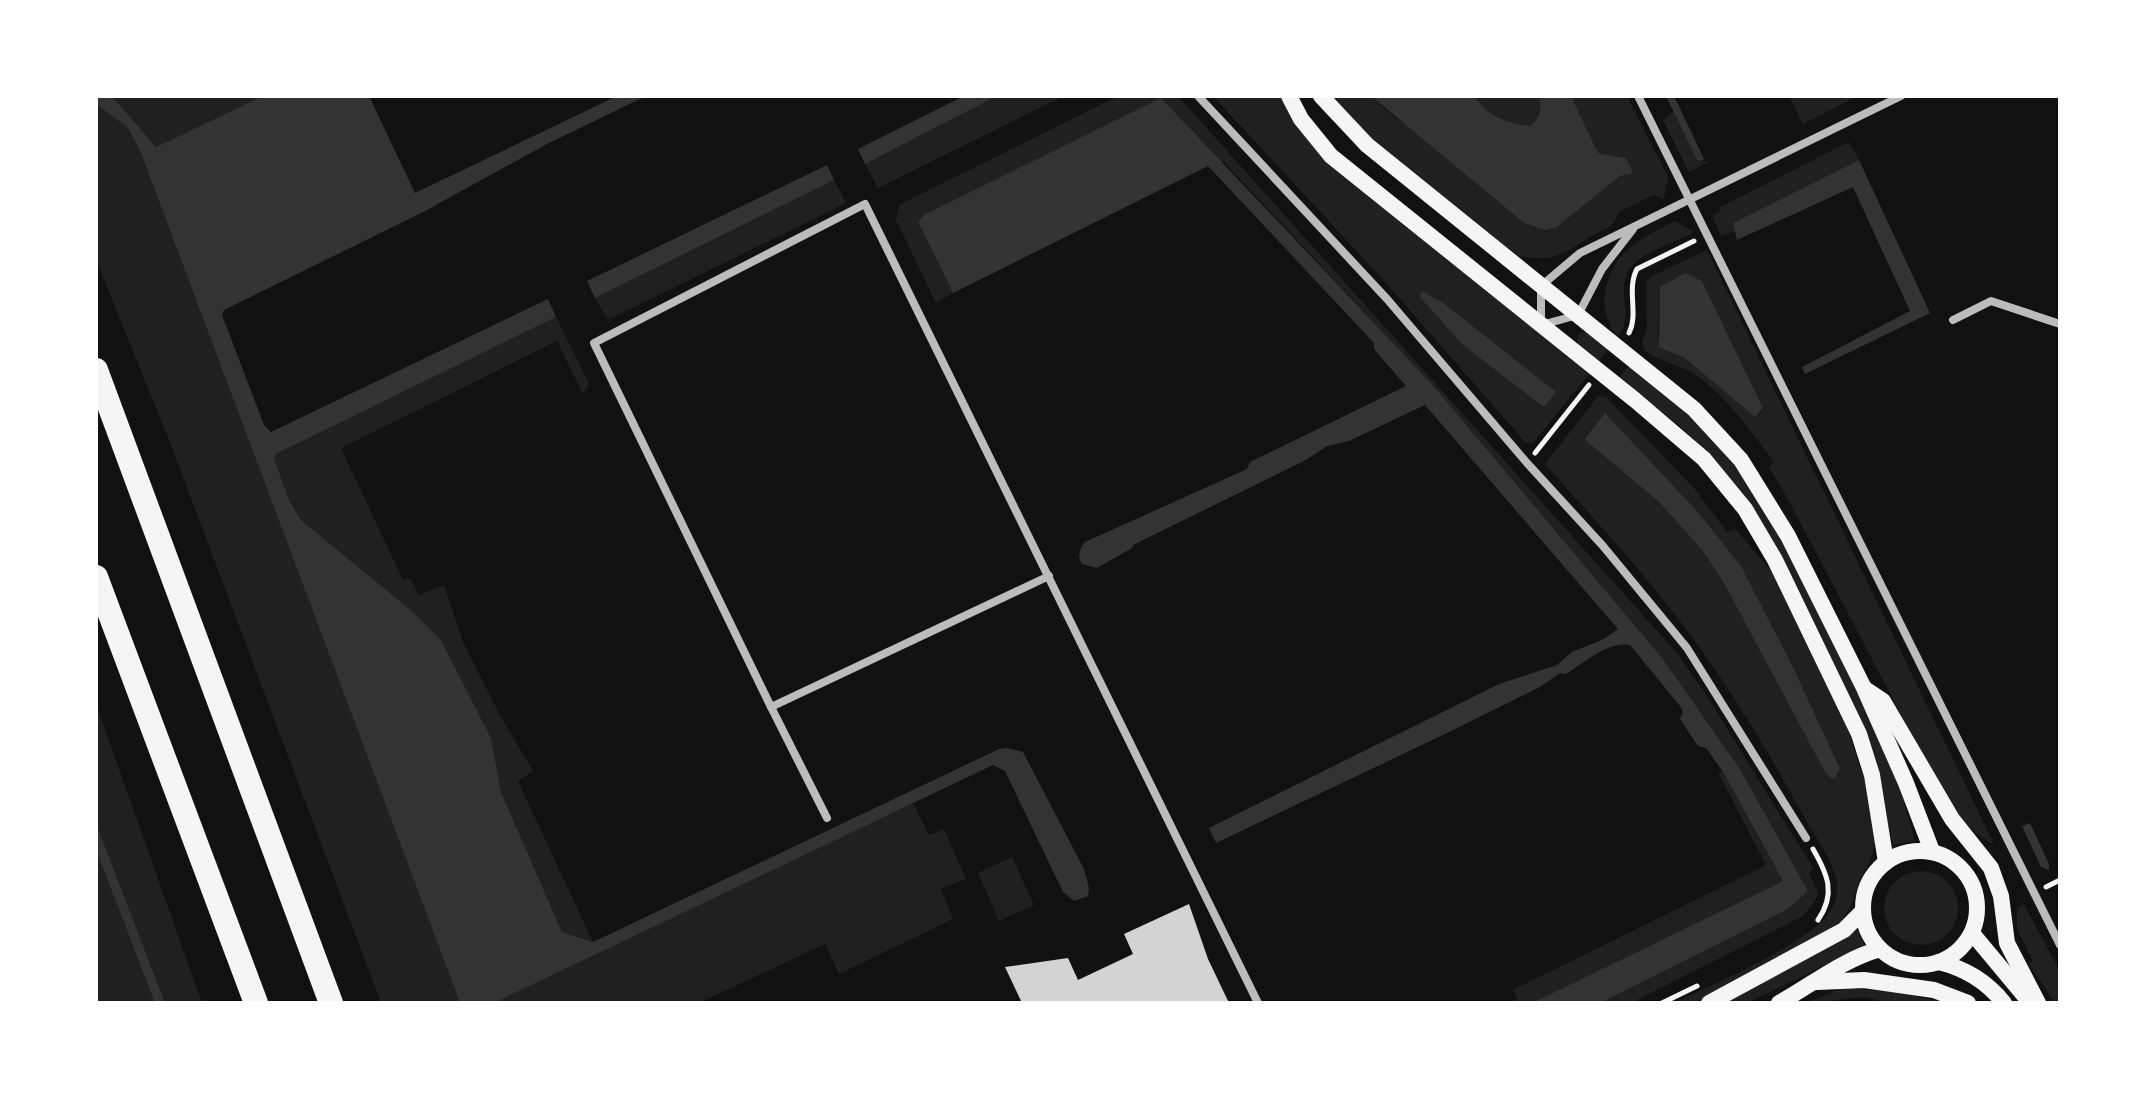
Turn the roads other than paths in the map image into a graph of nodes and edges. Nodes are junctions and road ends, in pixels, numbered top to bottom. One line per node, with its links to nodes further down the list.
1 (1198, 96): 19 (street)
2 (1289, 96): 12 (main road)
3 (1321, 96): 8 (main road)
4 (1638, 96): 6 (street)
5 (1901, 96): 6 (street)
6 (1692, 200): 7 (street); 24 (street)
7 (1633, 229): 8 (street); 9 (street)
8 (1541, 286): 9 (main road); 12 (street)
9 (1578, 315): 12 (street); 16 (main road)
10 (1953, 320): 11 (street)
11 (2060, 324)
12 (1541, 325): 21 (main road)
13 (96, 370): 29 (highway)
14 (1049, 576): 17 (street); 17 (street); 30 (street)
15 (96, 577): 28 (highway)
16 (1864, 688): 20 (main road); 36 (main road)
17 (771, 707): 18 (street)
18 (827, 818)
19 (1806, 838)
20 (1932, 851): 21 (main road); 23 (main road)
21 (1886, 862): 22 (main road)
22 (1863, 911): 25 (main road); 31 (main road)
23 (1972, 933): 26 (main road); 35 (main road)
24 (2060, 945)
25 (1880, 949): 26 (main road); 27 (main road)
26 (1939, 962): 34 (main road)
27 (1817, 982): 32 (main road); 33 (main road)
28 (256, 1003)
29 (331, 1003)
30 (1258, 1003)
31 (1709, 1003)
32 (1779, 1003)
33 (1968, 1003)
34 (2004, 1003)
35 (2030, 1003)
36 (2038, 1003)

